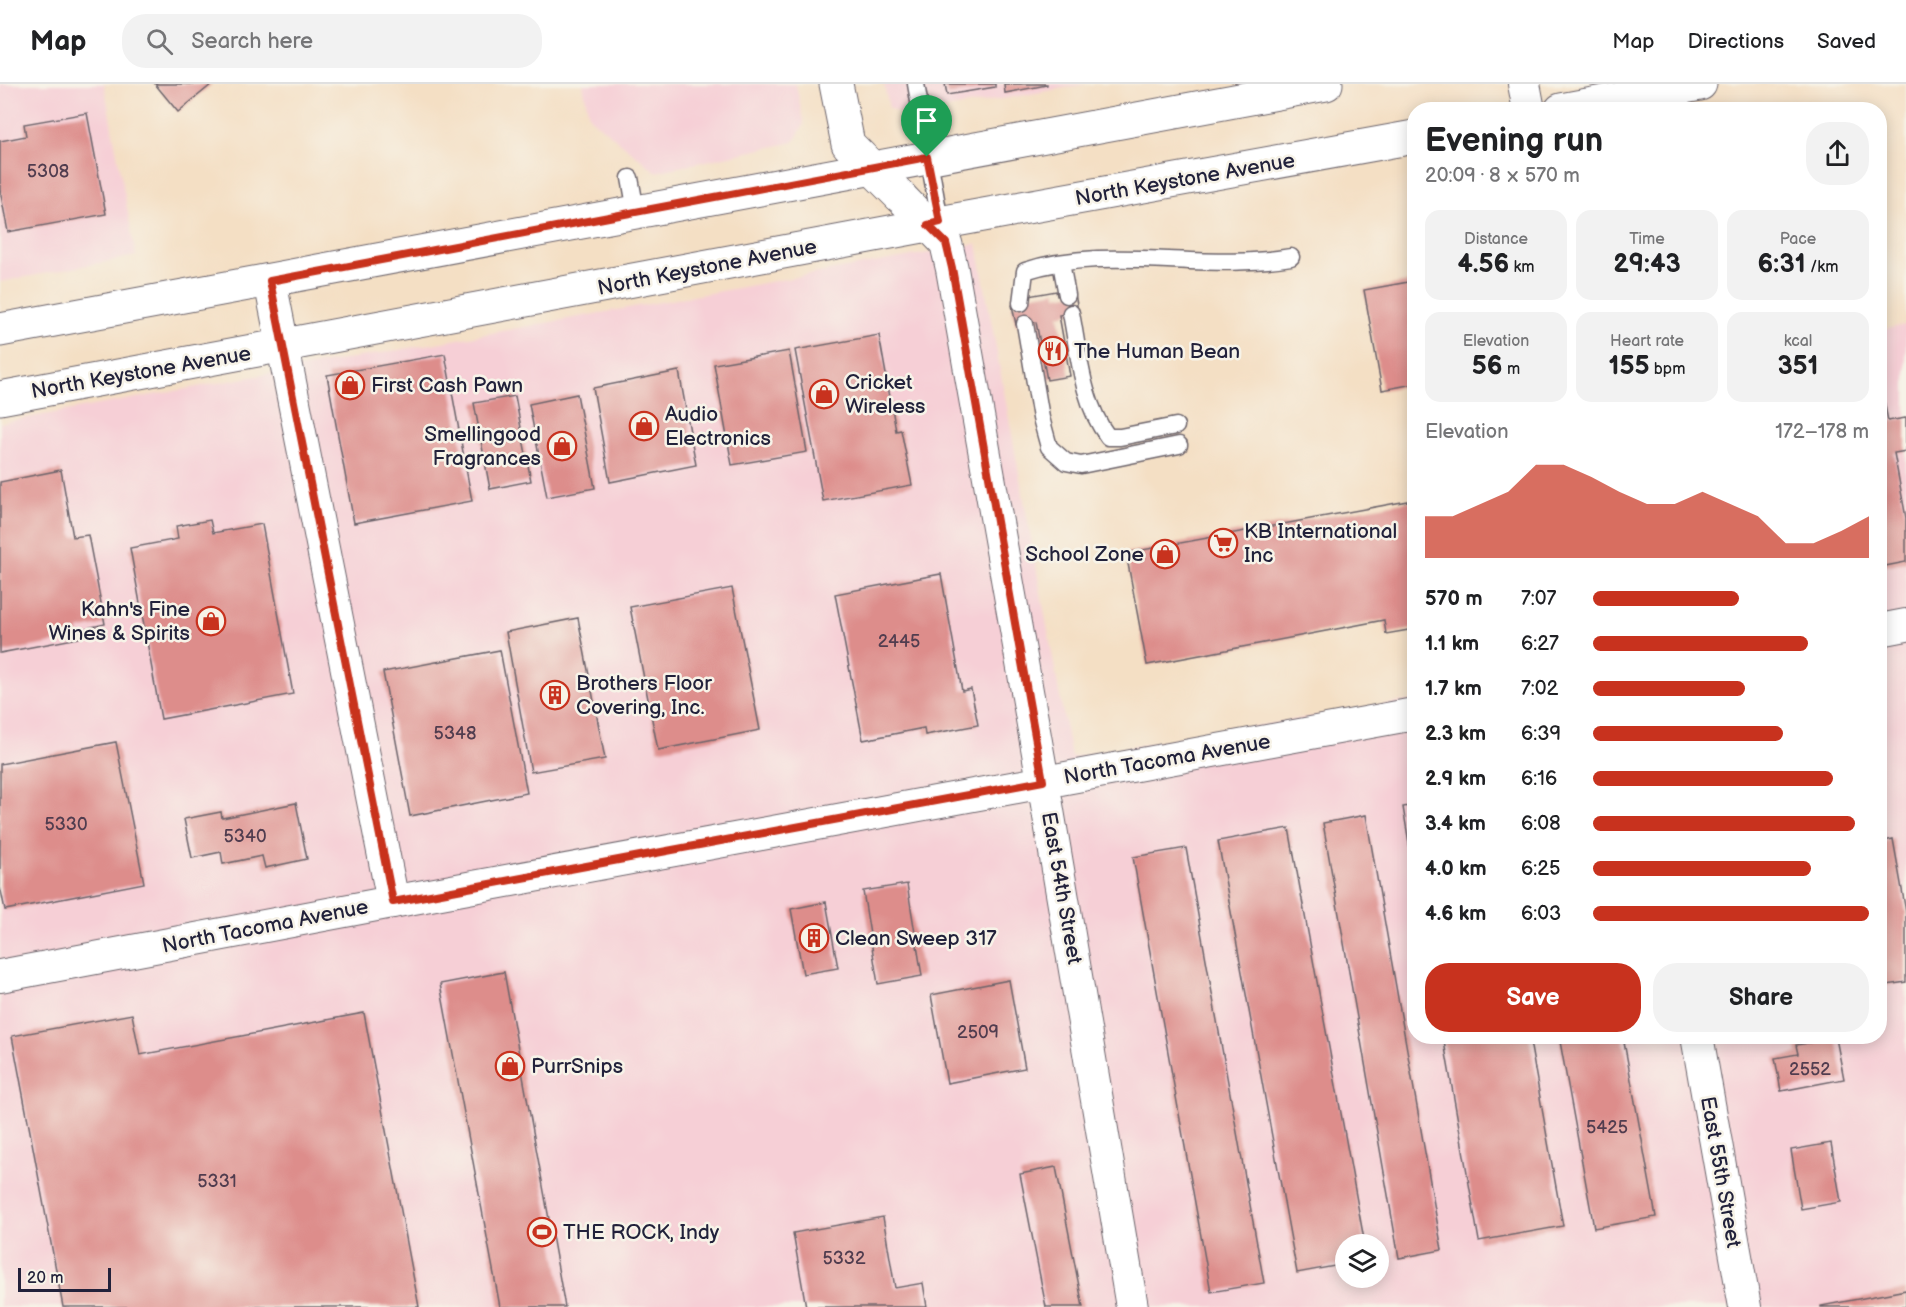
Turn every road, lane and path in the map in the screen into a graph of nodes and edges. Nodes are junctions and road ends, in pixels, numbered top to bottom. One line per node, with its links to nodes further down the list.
1 (836, 84): 10 (main road, East 54th Street)
2 (916, 84): 9 (lane)
3 (1326, 84): 9 (main road)
4 (1524, 84): 6 (street)
5 (1700, 84): 7 (main road)
6 (1527, 102)
7 (1604, 102)
8 (1407, 138): 14 (main road, North Keystone Avenue)
9 (927, 157): 10 (main road); 14 (lane)
10 (871, 167): 12 (main road, East 54th Street); 13 (main road)
11 (630, 178): 13 (lane)
12 (900, 196): 14 (street, East 54th Street)
13 (636, 212): 17 (main road)
14 (934, 224): 23 (main road, North Keystone Avenue); 30 (street, East 54th Street)
15 (1291, 257): 16 (lane)
16 (1061, 263): 18 (lane); 19 (lane)
17 (270, 281): 22 (main road); 23 (street)
18 (1067, 295)
19 (1021, 303)
20 (1071, 313): 25 (lane)
21 (1025, 324): 26 (lane)
22 (0, 330)
23 (284, 346): 24 (main road, North Keystone Avenue); 31 (street)
24 (0, 398)
25 (1176, 426)
26 (1179, 445)
27 (1906, 625): 28 (street)
28 (1887, 629)
29 (1407, 715): 30 (street, North Tacoma Avenue)
30 (1043, 781): 31 (street, North Tacoma Avenue); 34 (street, East 54th Street)
31 (393, 902): 32 (street, North Tacoma Avenue)
32 (0, 976)
33 (1698, 1044): 35 (street, East 55th Street)
34 (1132, 1307)
35 (1745, 1307)

